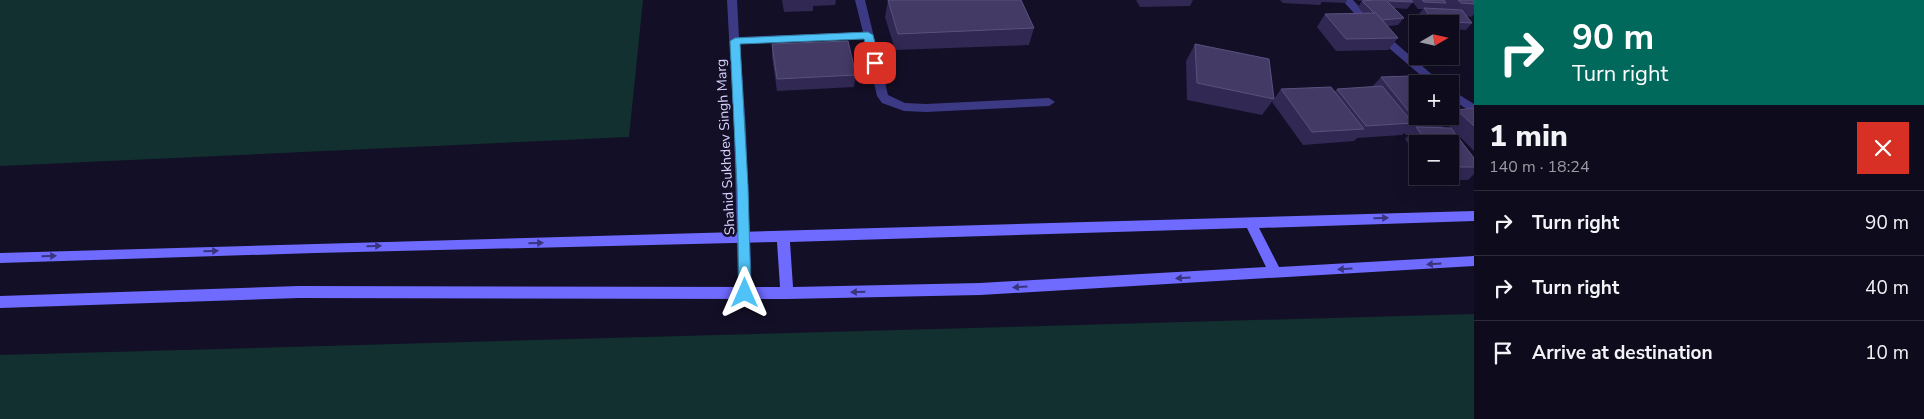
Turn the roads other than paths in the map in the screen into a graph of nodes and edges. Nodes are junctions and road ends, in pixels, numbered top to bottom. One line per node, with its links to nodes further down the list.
1 (732, 0): 5 (street, Shahid Sukhdev Singh Marg)
2 (860, 0): 4 (street)
3 (1348, 0): 6 (street)
4 (868, 35): 5 (street); 8 (street)
5 (735, 41): 13 (street, Shahid Sukhdev Singh Marg)
6 (1427, 75)
7 (1459, 99): 9 (street)
8 (1048, 102)
9 (1474, 110)
10 (1474, 216): 11 (main road, one-way to 10)
11 (1250, 221): 12 (main road); 16 (main road)
12 (783, 237): 13 (main road); 18 (main road)
13 (745, 238): 14 (main road, one-way to 13); 17 (street, Shahid Sukhdev Singh Marg)
14 (0, 258)
15 (1474, 261): 16 (main road, one-way to 16)
16 (1275, 272): 18 (main road, one-way to 18)
17 (745, 293): 18 (main road); 19 (main road)
18 (787, 293)
19 (0, 302)

